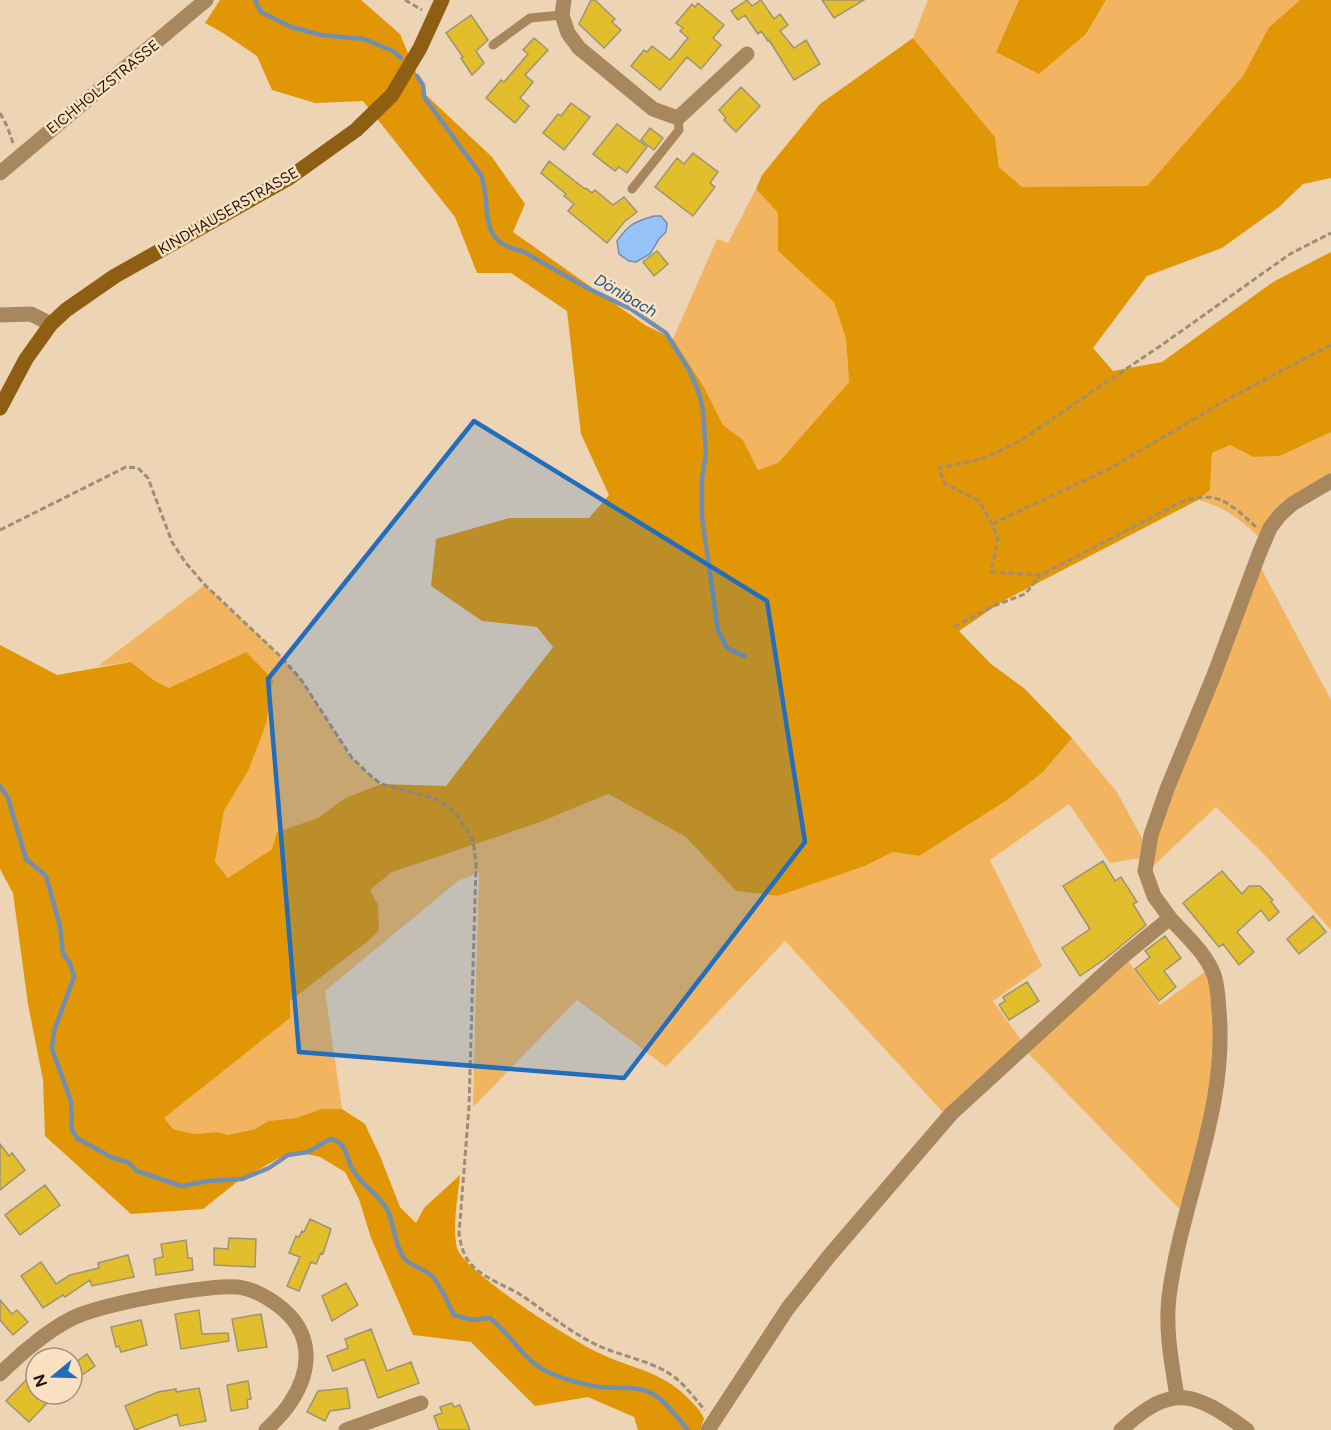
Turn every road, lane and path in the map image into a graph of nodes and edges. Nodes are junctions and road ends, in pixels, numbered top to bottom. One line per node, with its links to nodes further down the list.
1 (206, 0): 10 (street, EICHHOLZSTRASSE)
2 (405, 0): 5 (path)
3 (441, 0): 5 (street, KINDHAUSERSTRASSE)
4 (563, 7): 6 (lane); 9 (street)
5 (434, 17): 15 (street, KINDHAUSERSTRASSE)
6 (494, 45)
7 (747, 54): 9 (street)
8 (0, 113): 10 (path)
9 (678, 117): 12 (lane)
10 (13, 160): 11 (street, EICHHOLZSTRASSE)
11 (0, 173)
12 (632, 189)
13 (1331, 233): 19 (path)
14 (0, 315): 15 (street)
15 (51, 324): 17 (street, KINDHAUSERSTRASSE)
16 (1331, 345): 19 (path)
17 (0, 408)
18 (1331, 481): 21 (street)
19 (992, 524): 22 (path)
20 (0, 530): 28 (path)
21 (1266, 537): 22 (path); 24 (street)
22 (1041, 575): 23 (path)
23 (954, 627)
24 (1170, 918): 26 (street); 28 (street)
25 (0, 1374): 29 (street)
26 (1177, 1397): 31 (street); 32 (street)
27 (421, 1403): 30 (street)
28 (711, 1425)
29 (266, 1430)
30 (346, 1430)
31 (1121, 1430)
32 (1247, 1430)

